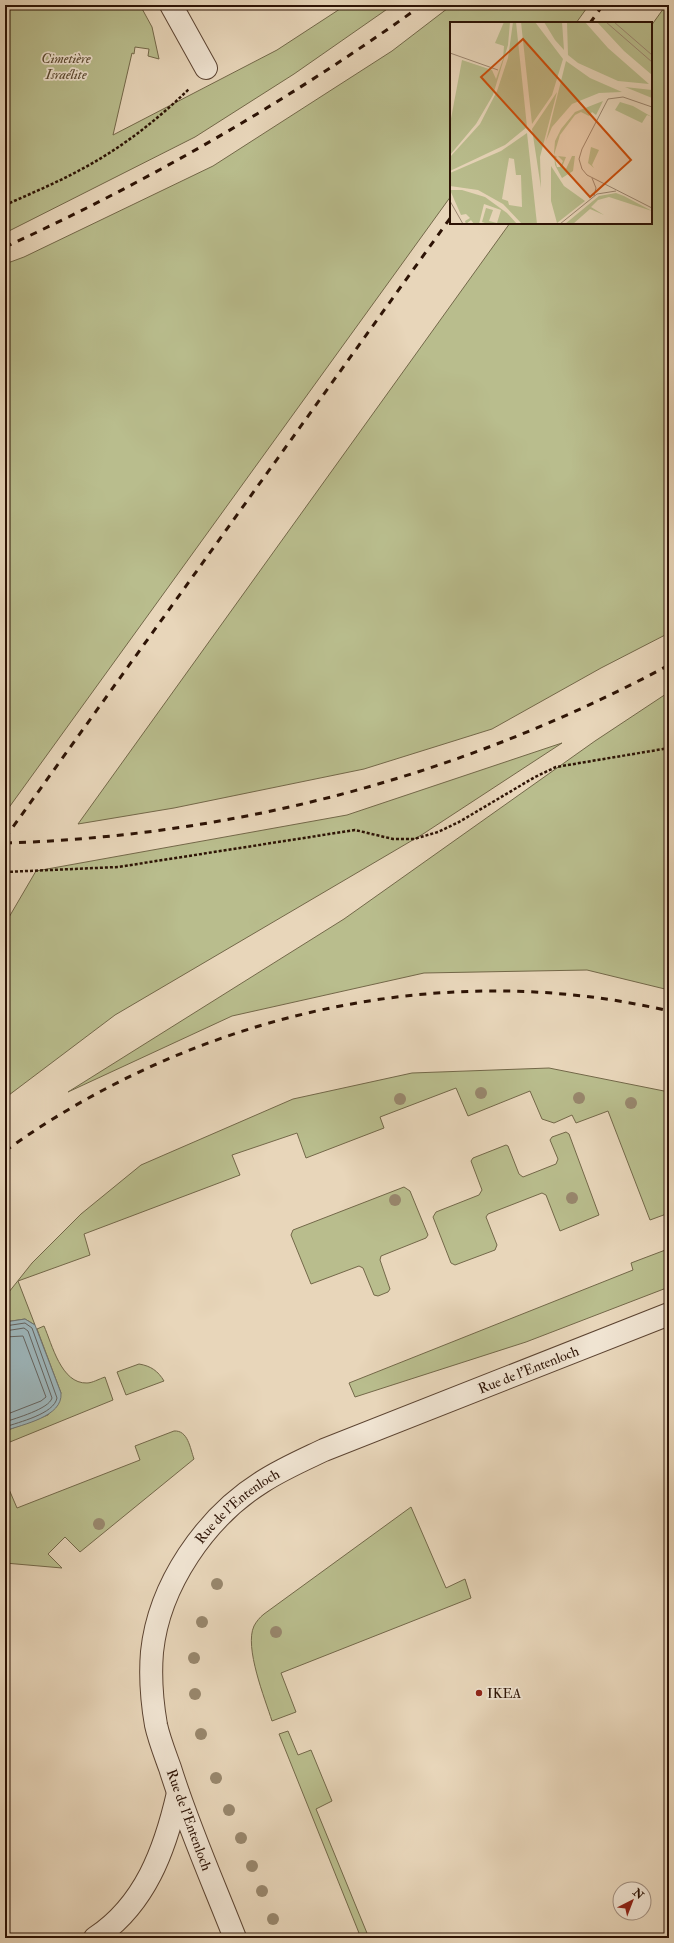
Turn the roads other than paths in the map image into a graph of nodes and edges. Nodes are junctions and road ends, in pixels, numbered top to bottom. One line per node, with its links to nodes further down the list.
1 (171, 5): 2 (street)
2 (206, 68)
3 (669, 1314): 4 (street, Rue de l'Entenloch)
4 (178, 1793): 5 (street); 6 (street, Rue de l'Entenloch)
5 (95, 1938)
6 (235, 1938)

